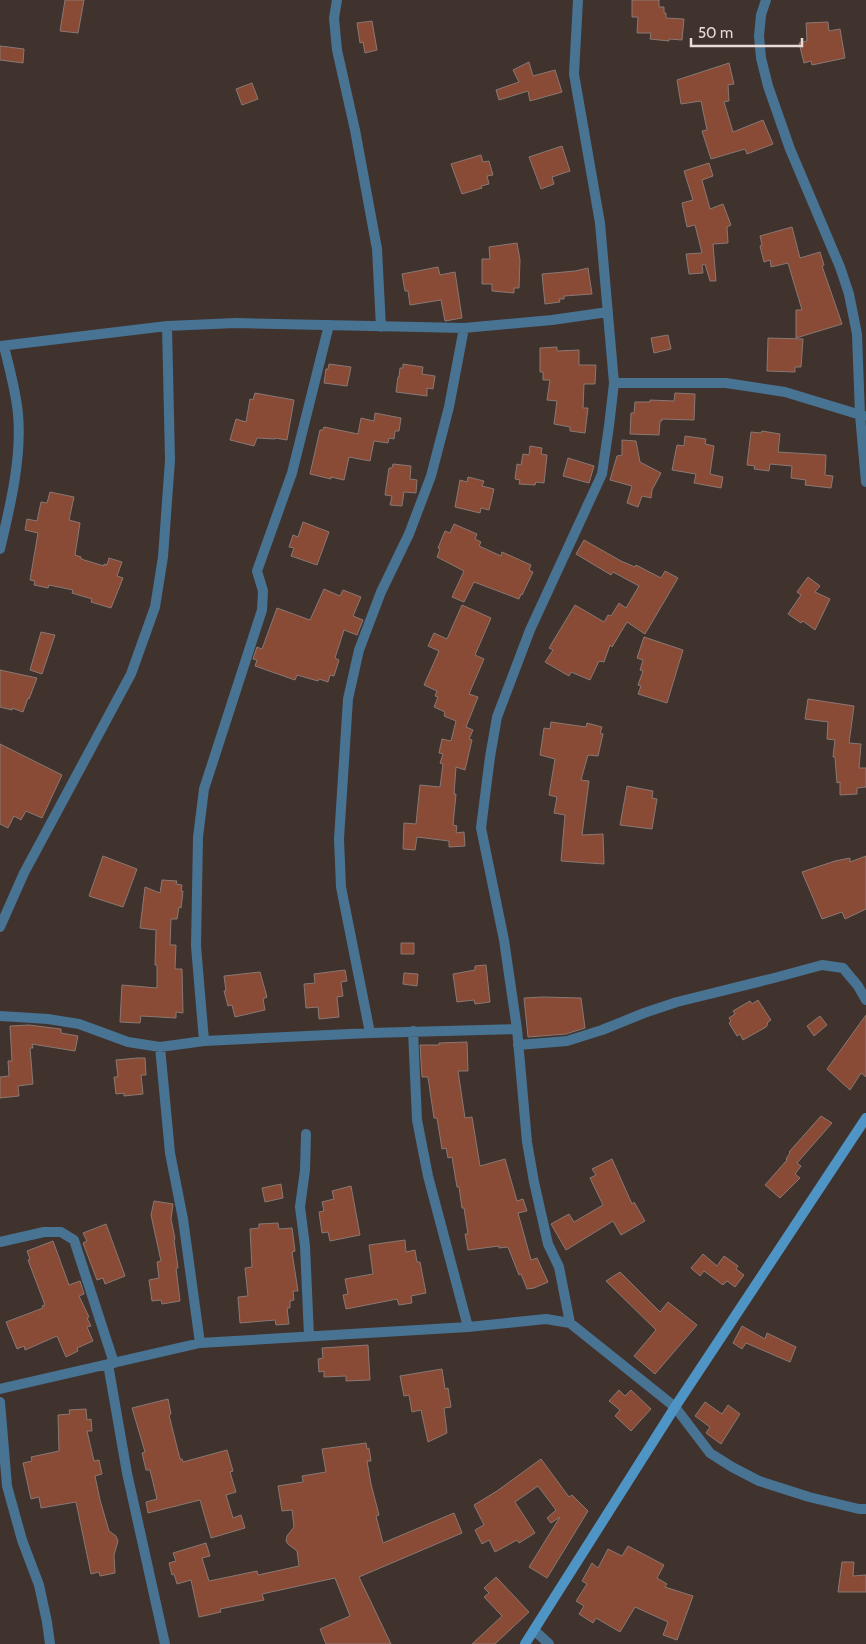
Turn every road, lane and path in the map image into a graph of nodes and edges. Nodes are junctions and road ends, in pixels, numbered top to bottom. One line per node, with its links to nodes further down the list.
1 (337, 0): 7 (street)
2 (578, 0): 4 (street)
3 (766, 0): 11 (street)
4 (608, 312): 8 (street); 10 (street)
5 (167, 326): 6 (street); 9 (street); 14 (street)
6 (329, 326): 7 (street); 20 (street)
7 (381, 327): 8 (street)
8 (464, 328): 19 (street)
9 (2, 346): 13 (street)
10 (614, 383): 11 (street); 17 (street)
11 (863, 416): 12 (street)
12 (866, 482)
13 (0, 549)
14 (0, 927)
15 (866, 1000): 21 (street)
16 (0, 1016): 22 (street)
17 (517, 1029): 18 (street); 21 (street)
18 (413, 1032): 19 (street); 27 (street)
19 (370, 1033): 20 (street)
20 (204, 1040): 22 (street)
21 (518, 1045): 26 (street)
22 (160, 1047): 29 (street)
23 (866, 1118): 33 (street)
24 (306, 1134): 28 (street)
25 (0, 1242): 30 (street)
26 (570, 1323): 27 (street); 33 (street)
27 (468, 1327): 28 (street)
28 (309, 1336): 29 (street)
29 (200, 1343): 30 (street)
30 (111, 1364): 31 (street); 37 (street)
31 (0, 1389)
32 (0, 1402): 36 (street)
33 (675, 1407): 34 (street); 35 (street)
34 (866, 1510)
35 (534, 1630): 38 (street); 39 (street)
36 (50, 1644)
37 (165, 1644)
38 (525, 1644)
39 (549, 1644)

